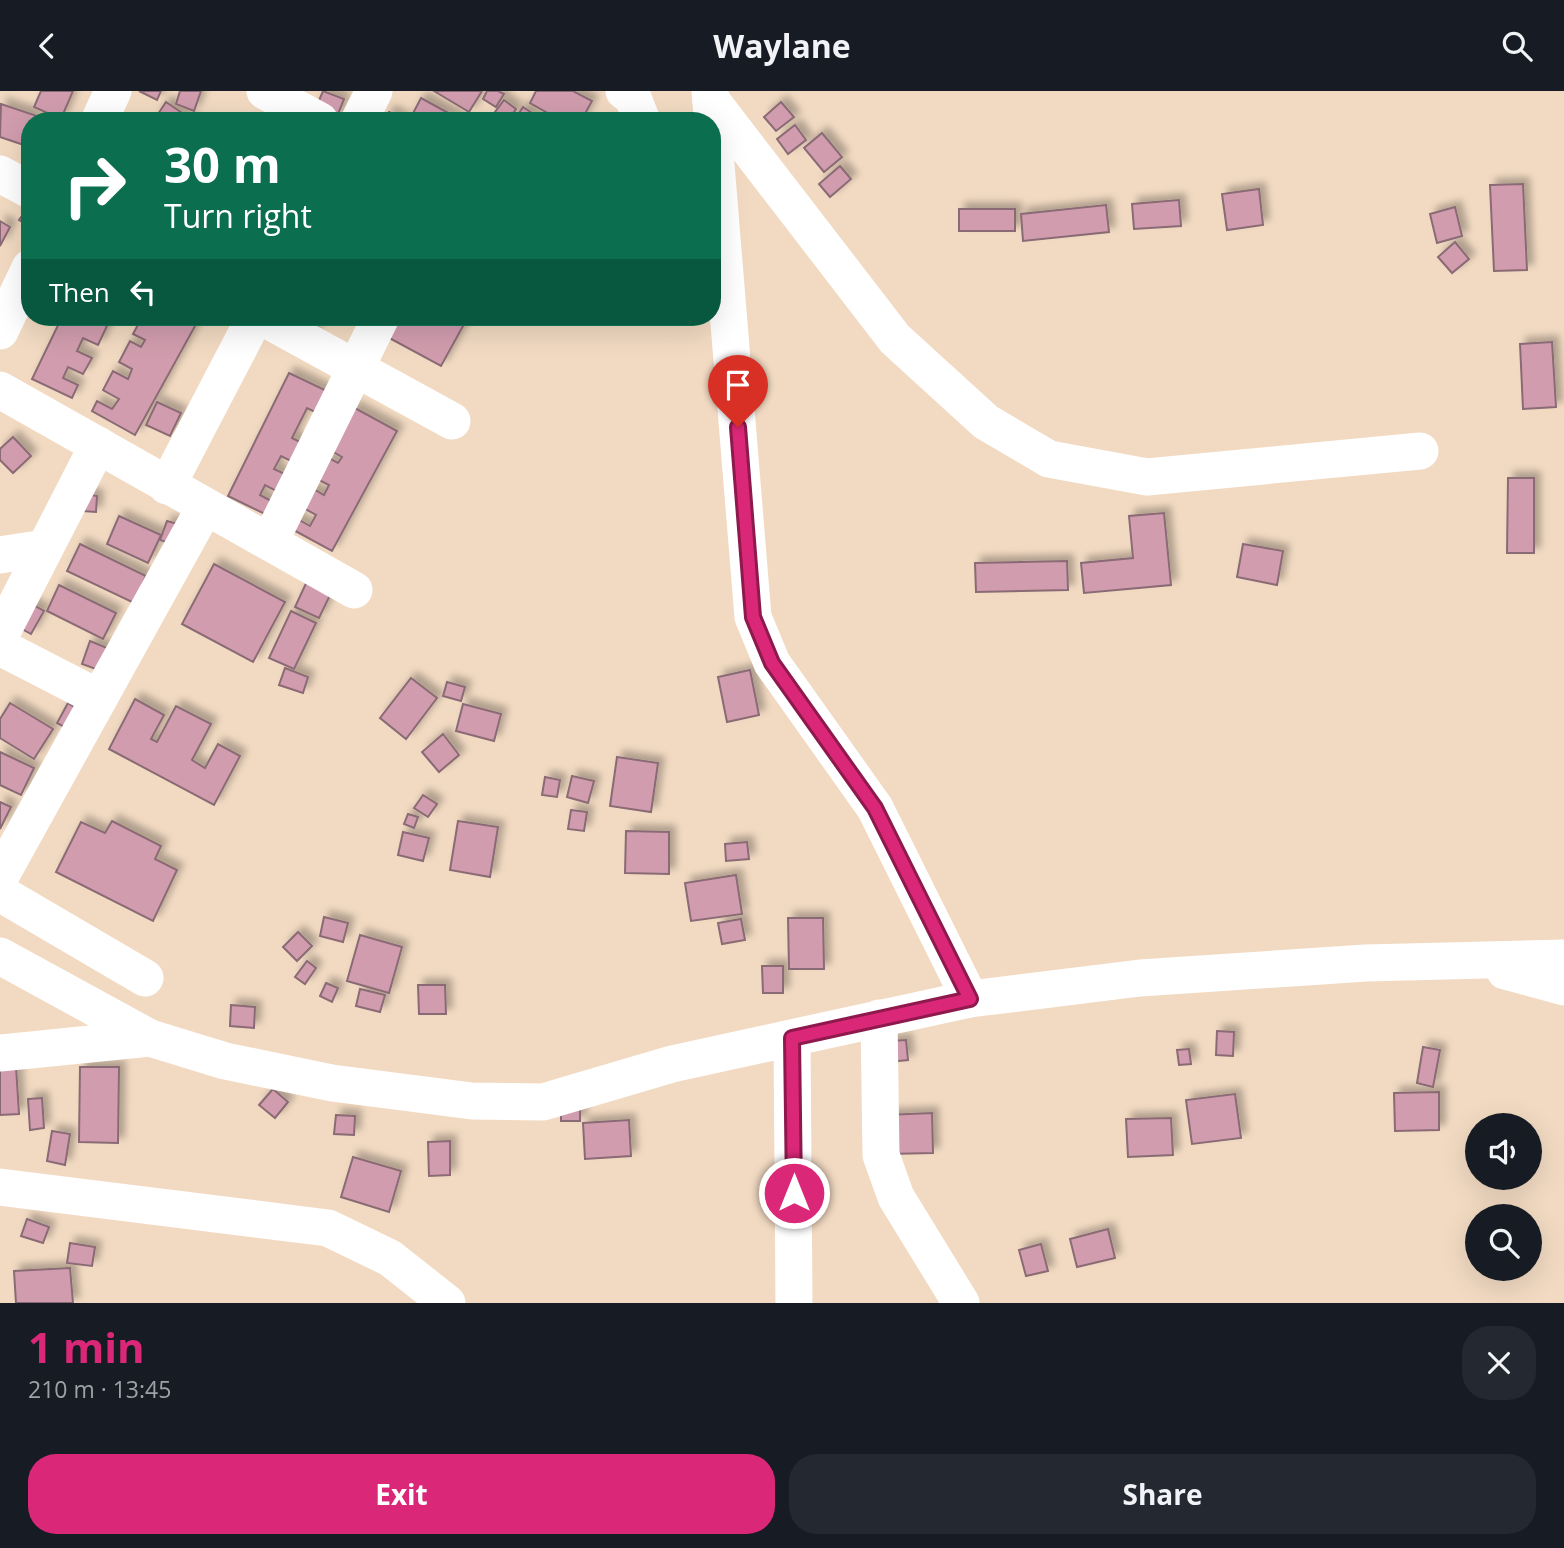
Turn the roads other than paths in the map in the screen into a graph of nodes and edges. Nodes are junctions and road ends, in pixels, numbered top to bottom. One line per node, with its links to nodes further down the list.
1 (114, 91): 6 (street)
2 (265, 91): 7 (street)
3 (374, 91): 8 (street)
4 (624, 91): 9 (street)
5 (709, 95): 22 (street)
6 (104, 112)
7 (304, 112)
8 (364, 112)
9 (638, 112)
10 (0, 174): 11 (street)
11 (21, 185)
12 (721, 237): 39 (street)
13 (21, 287): 17 (street)
14 (250, 326): 23 (street)
15 (279, 326): 18 (street)
16 (376, 326): 18 (street)
17 (0, 331)
18 (356, 367): 20 (street); 25 (street)
19 (0, 390): 21 (street)
20 (452, 421)
21 (98, 445): 23 (street); 26 (street)
22 (1420, 451)
23 (167, 486): 24 (street)
24 (205, 507): 25 (street); 31 (street)
25 (270, 541): 28 (street)
26 (45, 548): 27 (street); 29 (street)
27 (0, 555)
28 (355, 590)
29 (0, 636)
30 (0, 647): 31 (street)
31 (99, 698): 32 (street)
32 (0, 877)
33 (0, 893): 37 (street)
34 (0, 956): 41 (street)
35 (1564, 958): 36 (street)
36 (1467, 961): 38 (street); 39 (street)
37 (145, 978)
38 (1564, 987)
39 (970, 999): 40 (street)
40 (879, 1019): 42 (street); 47 (street)
41 (150, 1038): 42 (street); 43 (street)
42 (792, 1038): 46 (street)
43 (0, 1053)
44 (0, 1187): 45 (street)
45 (447, 1303)
46 (794, 1303)
47 (961, 1303)

